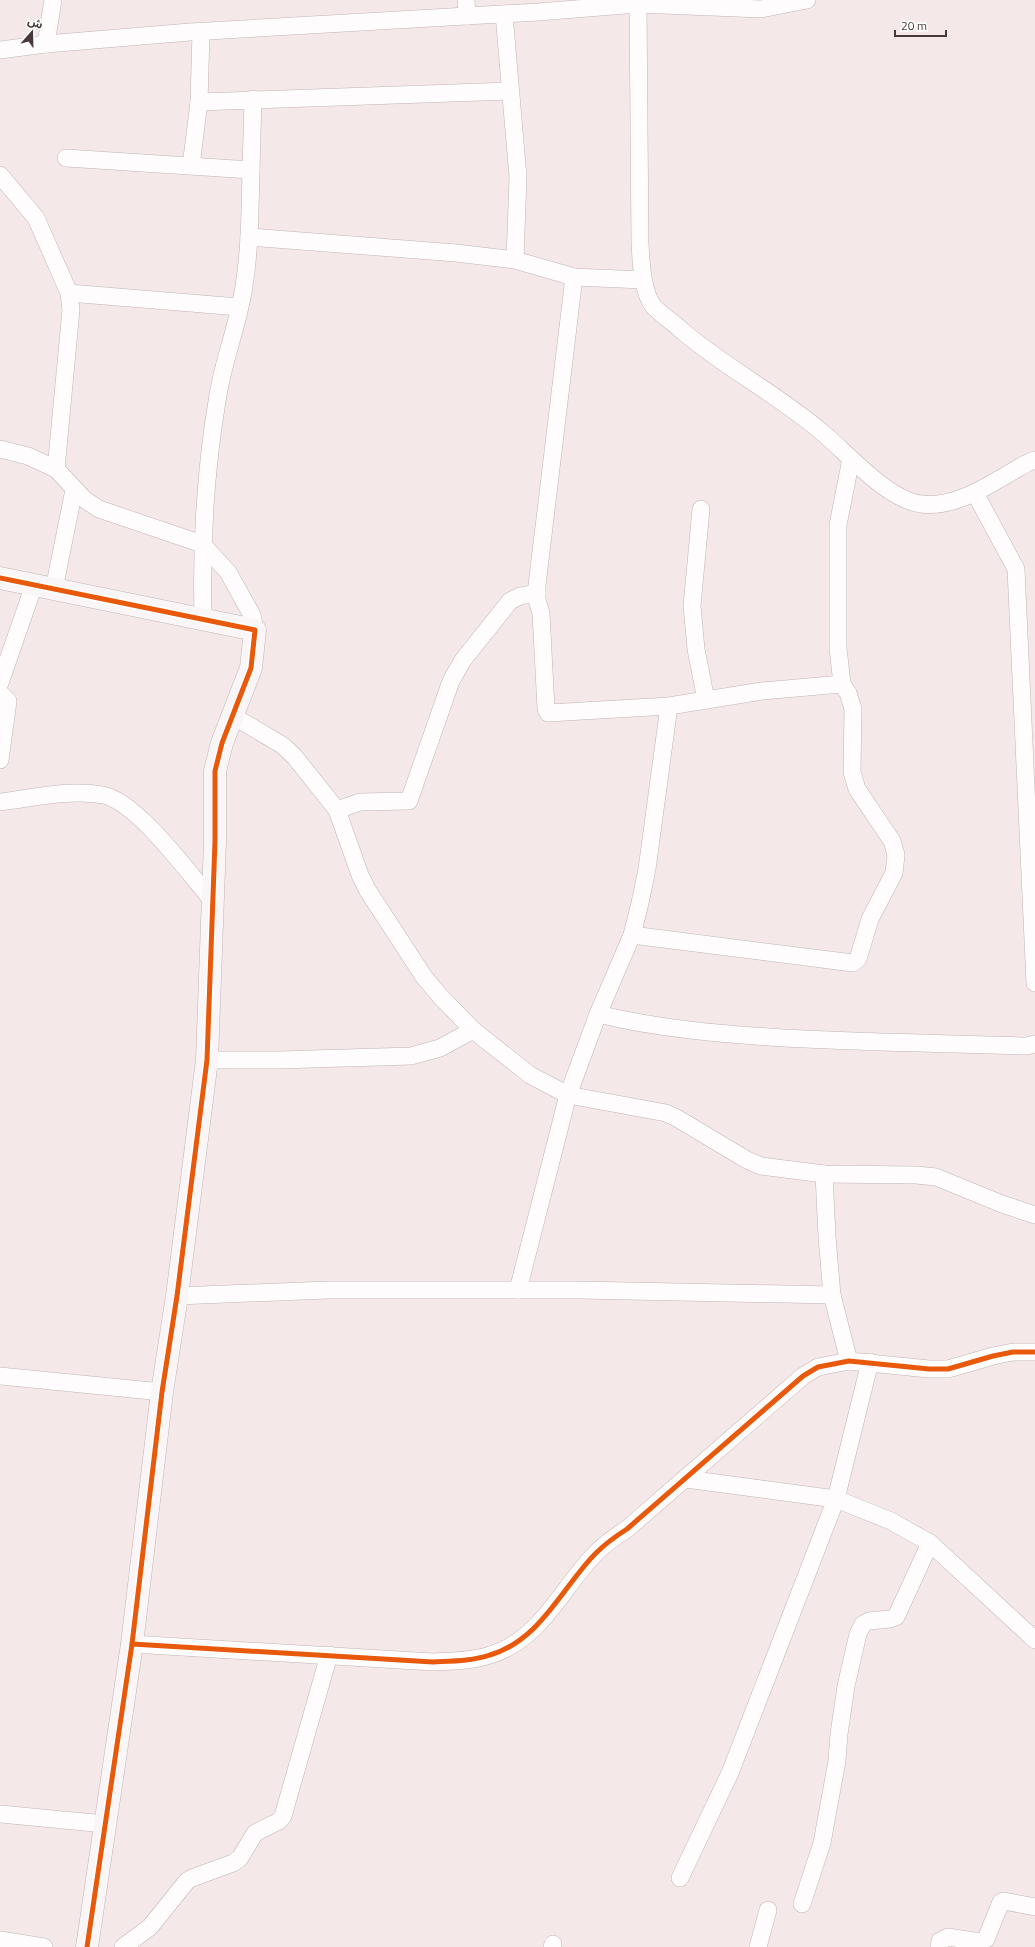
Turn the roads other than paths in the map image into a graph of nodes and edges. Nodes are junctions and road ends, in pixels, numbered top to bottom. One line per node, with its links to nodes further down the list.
1 (53, 0): 7 (street)
2 (807, 0): 3 (street)
3 (638, 4): 5 (street); 19 (street)
4 (466, 8): 5 (street); 6 (street)
5 (504, 14): 9 (street)
6 (201, 32): 7 (street); 11 (street)
7 (46, 44): 8 (street)
8 (0, 50)
9 (510, 91): 10 (street); 17 (street)
10 (253, 99): 11 (street); 14 (street)
11 (199, 102): 13 (street)
12 (66, 158): 13 (street)
13 (191, 166): 14 (street)
14 (251, 170): 16 (street)
15 (0, 175): 20 (street)
16 (249, 237): 17 (street); 21 (street)
17 (515, 260): 18 (street)
18 (574, 277): 19 (street); 32 (street)
19 (643, 280): 23 (street)
20 (69, 293): 21 (street); 25 (street)
21 (239, 307): 29 (street)
22 (0, 448): 25 (street)
23 (851, 459): 27 (street); 36 (street)
24 (1035, 460): 27 (street)
25 (56, 469): 26 (street)
26 (74, 490): 29 (street); 31 (street)
27 (975, 493): 46 (street)
28 (702, 509): 38 (street)
29 (202, 544): 33 (street); 34 (street)
30 (0, 578): 31 (street)
31 (44, 587): 33 (street); 35 (street)
32 (537, 593): 39 (street); 43 (street)
33 (203, 618): 34 (street)
34 (255, 630): 40 (street)
35 (0, 683)
36 (842, 684): 38 (street); 45 (street)
37 (0, 694): 41 (street)
38 (706, 700): 39 (street)
39 (669, 706): 45 (street)
40 (233, 716): 43 (street); 44 (street)
41 (0, 760)
42 (0, 802): 44 (street)
43 (337, 810): 48 (street)
44 (211, 898): 50 (street)
45 (632, 935): 47 (street)
46 (1035, 983)
47 (598, 1014): 49 (street); 51 (street)
48 (473, 1030): 50 (street); 51 (street)
49 (1035, 1044)
50 (207, 1060): 56 (street)
51 (568, 1095): 52 (street); 54 (street)
52 (824, 1174): 53 (street); 55 (street)
53 (1035, 1215)
54 (518, 1290): 55 (street); 56 (street)
55 (832, 1295): 58 (street)
56 (177, 1296): 61 (street)
57 (1035, 1352): 59 (street)
58 (849, 1361): 59 (street); 62 (street)
59 (870, 1362): 63 (street)
60 (0, 1376): 61 (street)
61 (162, 1392): 66 (street)
62 (686, 1479): 63 (street); 67 (street)
63 (836, 1499): 64 (street); 70 (street)
64 (930, 1543): 65 (street); 71 (street)
65 (1035, 1640)
66 (132, 1644): 67 (street); 69 (street)
67 (329, 1656): 77 (street)
68 (0, 1814): 69 (street)
69 (105, 1824): 76 (street)
70 (680, 1878)
71 (802, 1904)
72 (1035, 1907): 79 (street)
73 (768, 1910): 78 (street)
74 (0, 1940): 75 (street)
75 (44, 1947)
76 (87, 1947)
77 (123, 1947)
78 (758, 1947)
79 (939, 1947)

